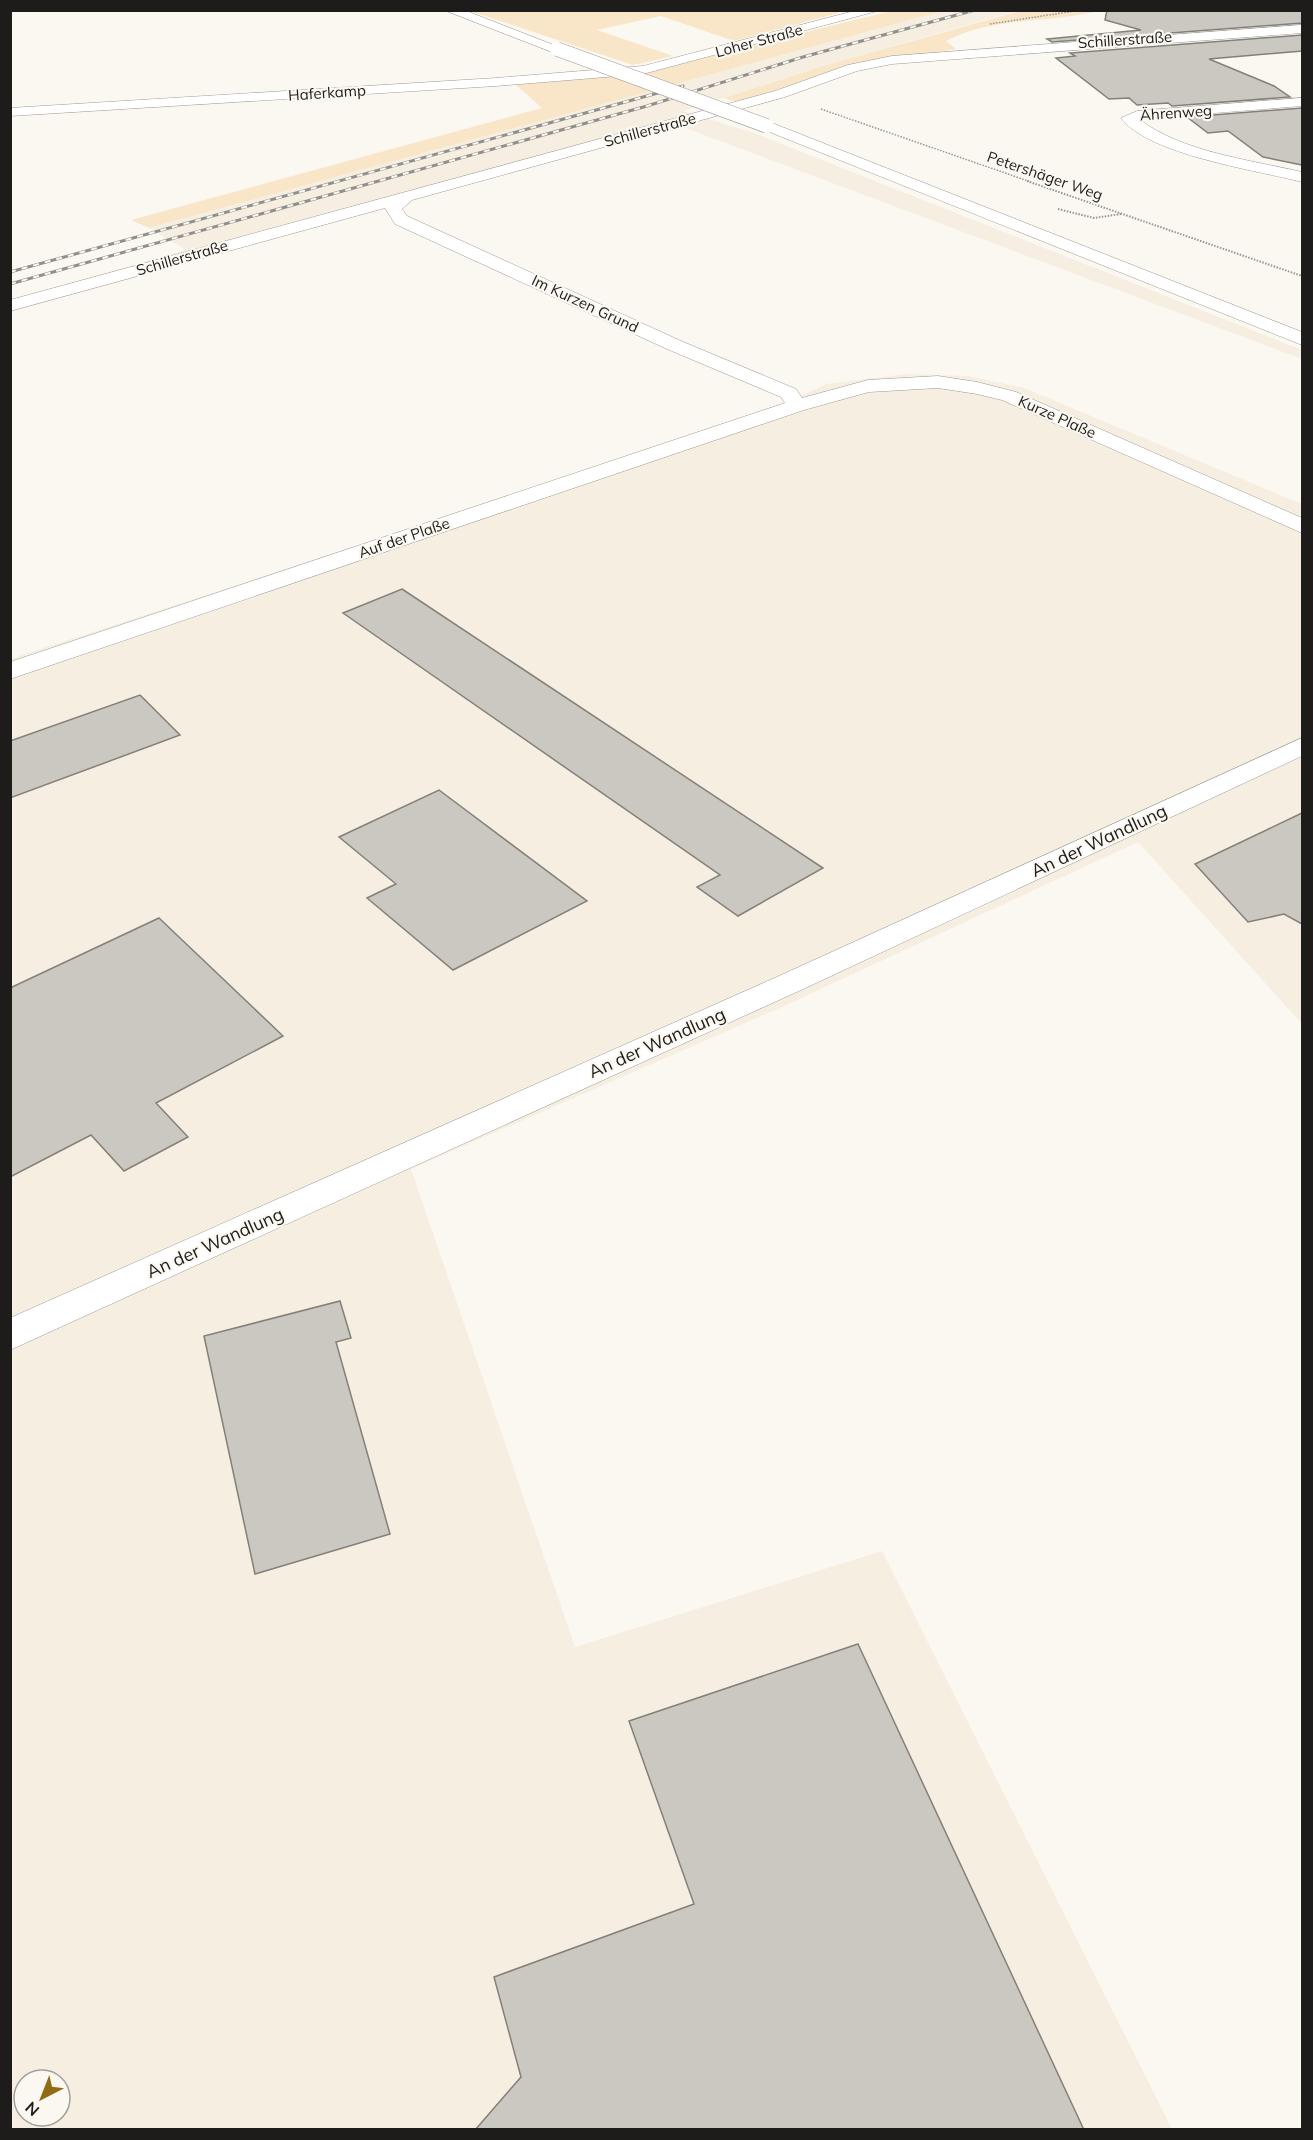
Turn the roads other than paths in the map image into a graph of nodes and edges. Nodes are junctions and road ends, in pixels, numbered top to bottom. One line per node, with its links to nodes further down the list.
1 (450, 10): 10 (street, bridge)
2 (874, 11): 4 (street, Loher Straße)
3 (1302, 29): 8 (street, Schillerstraße)
4 (643, 70): 6 (street, Haferkamp)
5 (1302, 102): 7 (street, Ährenweg)
6 (10, 112)
7 (1302, 177)
8 (410, 194): 9 (street, Schillerstraße); 11 (street, Im Kurzen Grund)
9 (10, 306)
10 (1302, 339)
11 (797, 406): 12 (street, Kurze Plaße); 13 (street, Auf der Plaße)
12 (1302, 526)
13 (10, 670)
14 (1301, 750): 15 (street, An der Wandlung)
15 (10, 1335)

